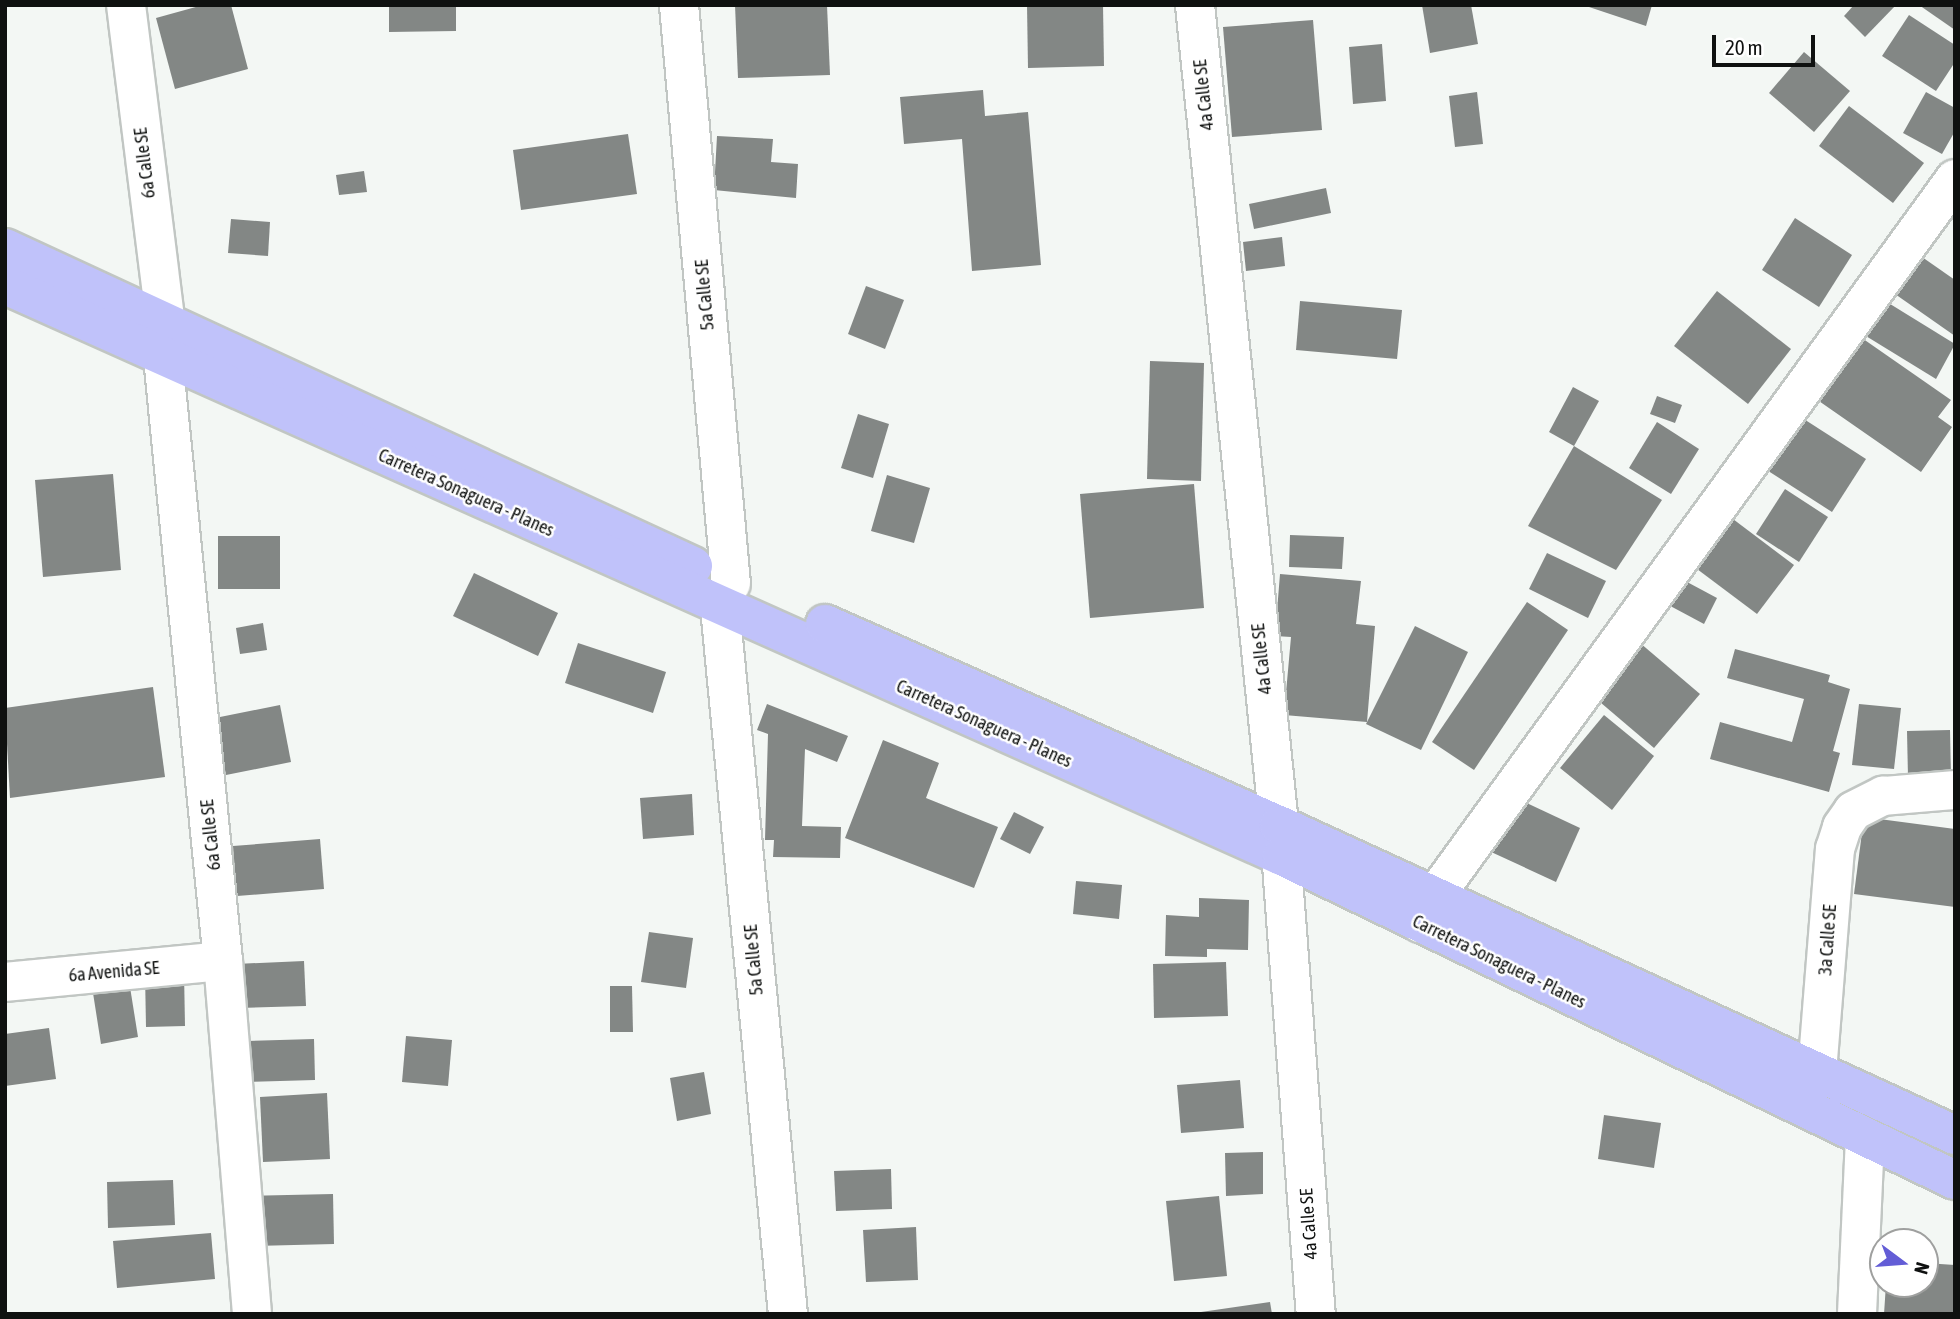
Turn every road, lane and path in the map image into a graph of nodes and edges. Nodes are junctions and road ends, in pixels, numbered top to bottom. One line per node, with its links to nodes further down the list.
1 (126, 5): 7 (street, 6a Calle SE)
2 (679, 5): 8 (street, 5a Calle SE)
3 (1195, 5): 10 (street, 4a Calle SE)
4 (1955, 179): 11 (street)
5 (5, 248): 7 (main road, Carretera Sonaguera - Planes)
6 (5, 285): 7 (main road, Carretera Sonaguera - Planes)
7 (164, 338): 8 (main road, Carretera Sonaguera - Planes); 12 (street, 6a Calle SE)
8 (726, 595): 10 (main road, Carretera Sonaguera - Planes); 19 (street, 5a Calle SE)
9 (1955, 790): 14 (street, 3a Calle SE)
10 (1280, 840): 11 (main road, Carretera Sonaguera - Planes); 20 (street, 4a Calle SE)
11 (1427, 910): 14 (main road, Carretera Sonaguera - Planes); 16 (main road, Carretera Sonaguera - Planes)
12 (223, 961): 13 (street, 6a Avenida SE); 18 (street, 6a Calle SE)
13 (5, 982)
14 (1817, 1072): 15 (main road, Carretera Sonaguera - Planes)
15 (1955, 1135)
16 (1865, 1139): 17 (main road, Carretera Sonaguera - Planes); 21 (street)
17 (1955, 1180)
18 (253, 1314)
19 (788, 1314)
20 (1316, 1314)
21 (1857, 1314)

